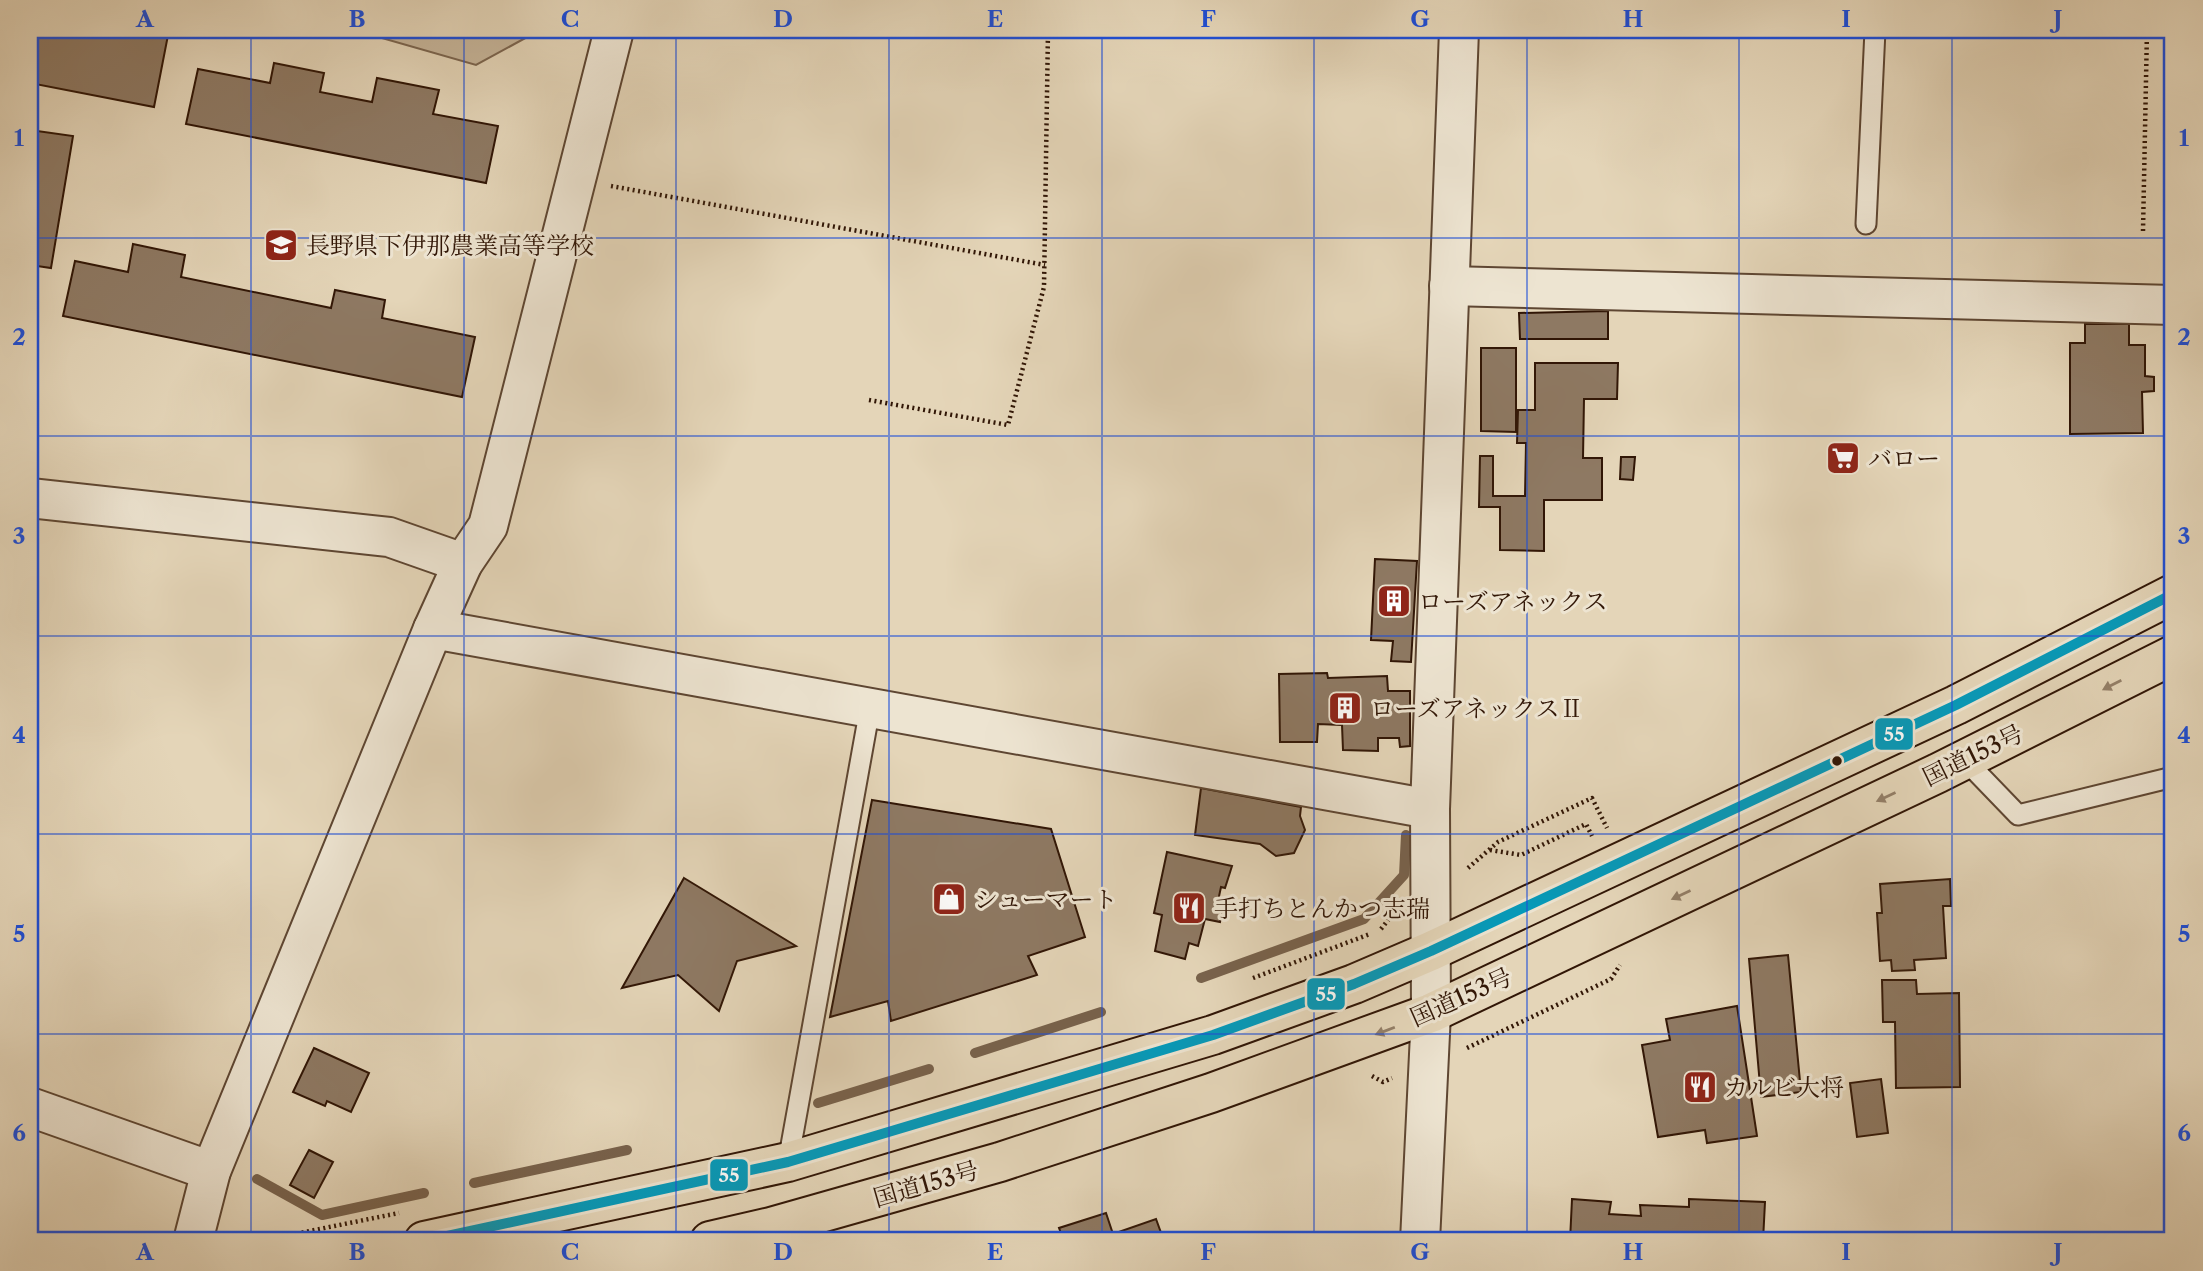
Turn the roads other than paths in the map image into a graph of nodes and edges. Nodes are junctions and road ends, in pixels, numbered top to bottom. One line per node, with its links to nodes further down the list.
1 (614, 30): 8 (street)
2 (1459, 30): 5 (street)
3 (1875, 30): 4 (lane)
4 (1866, 224)
5 (1449, 286): 6 (street); 15 (street)
6 (2173, 305)
7 (30, 498): 8 (street)
8 (463, 563): 10 (street)
9 (2173, 594): 16 (highway)
10 (433, 629): 12 (street); 20 (street)
11 (2173, 655): 13 (highway, 国道153号, one-way to 13)
12 (870, 708): 15 (street); 19 (lane)
13 (1965, 759): 14 (lane); 17 (highway, 国道153号, one-way to 17)
14 (2173, 776)
15 (1430, 809): 16 (street)
16 (1432, 951): 17 (street); 19 (highway)
17 (1431, 1013): 23 (highway, 国道153号, one-way to 23); 24 (street)
18 (30, 1107): 20 (street)
19 (788, 1161): 21 (highway)
20 (211, 1171): 22 (street)
21 (418, 1226)
22 (193, 1241)
23 (710, 1241)
24 (1420, 1241)

